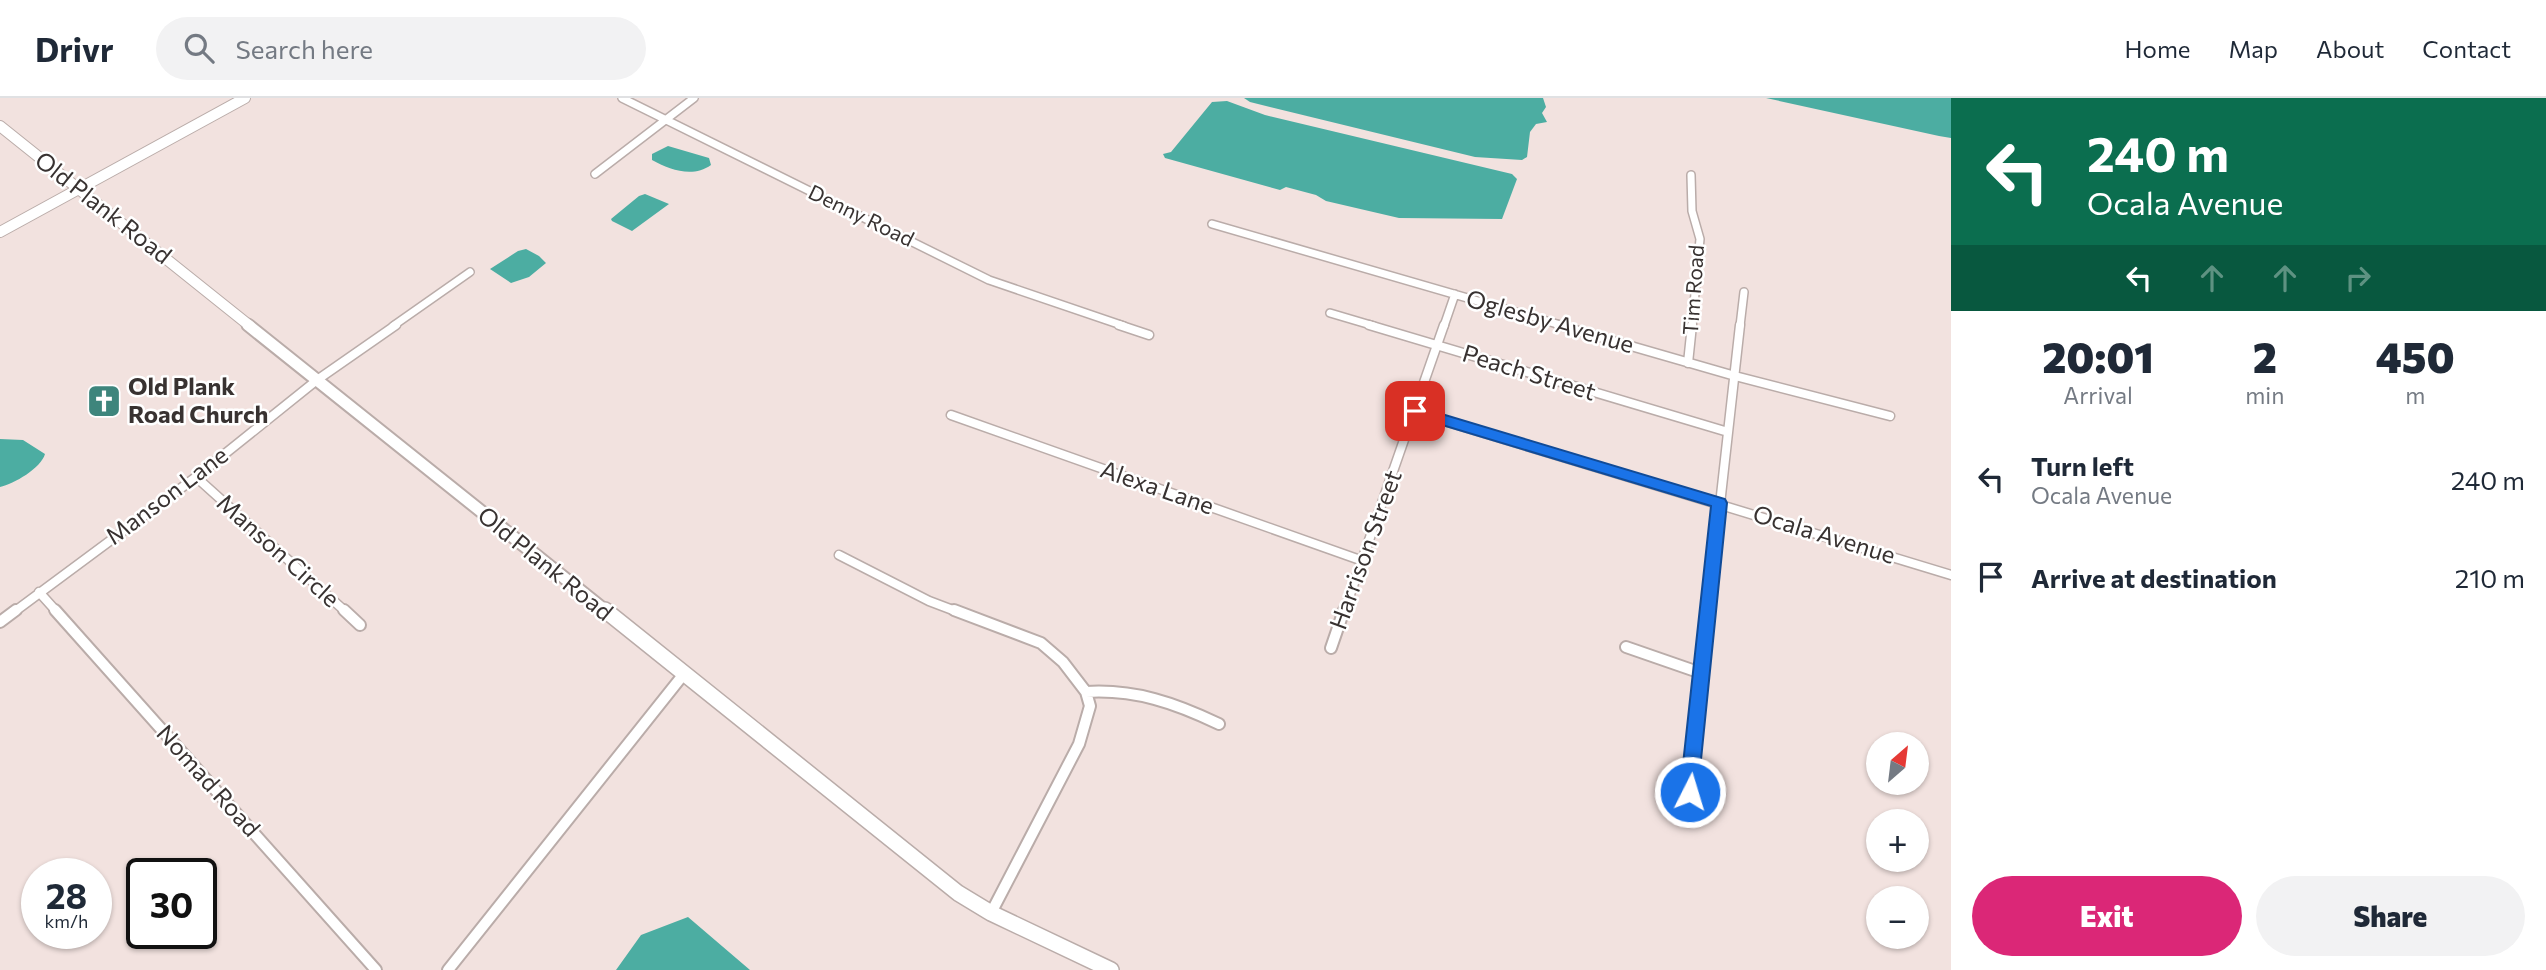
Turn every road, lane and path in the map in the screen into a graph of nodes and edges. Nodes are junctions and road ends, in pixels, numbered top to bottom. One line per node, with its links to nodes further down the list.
1 (245, 98): 8 (street)
2 (622, 98): 4 (street, Denny Road)
3 (692, 100): 4 (street)
4 (665, 120): 6 (street); 15 (street, Denny Road)
5 (0, 126): 8 (street, Old Plank Road)
6 (595, 174)
7 (1691, 176): 17 (street, Tim Road)
8 (78, 189): 10 (street); 19 (street, Old Plank Road)
9 (1212, 224): 13 (street, Oglesby Avenue)
10 (0, 232)
11 (470, 272): 19 (street, Manson Lane)
12 (1744, 292): 18 (street)
13 (1455, 294): 16 (street, Harrison Street); 17 (street, Oglesby Avenue)
14 (1330, 313): 16 (street, Peach Street)
15 (1149, 335)
16 (1437, 346): 20 (street, Harrison Street); 23 (street, Peach Street)
17 (1688, 363): 18 (street, Oglesby Avenue)
18 (1735, 376): 22 (street, Oglesby Avenue); 23 (street)
19 (317, 380): 24 (street, Manson Lane); 35 (street, Old Plank Road)
20 (1415, 411): 25 (street, Ocala Avenue); 27 (street, Harrison Street)
21 (951, 415): 27 (street, Alexa Lane)
22 (1890, 416)
23 (1728, 432): 25 (street)
24 (196, 477): 29 (street, Manson Lane); 31 (street, Manson Circle)
25 (1719, 503): 28 (street, Ocala Avenue); 34 (street)
26 (839, 555): 36 (street)
27 (1363, 561): 33 (street, Harrison Street)
28 (1951, 575)
29 (39, 592): 30 (street, Manson Lane); 40 (street, Nomad Road)
30 (0, 622)
31 (360, 625)
32 (1626, 647): 34 (street)
33 (1331, 648)
34 (1701, 673): 38 (street)
35 (683, 674): 39 (street, Old Plank Road); 41 (street)
36 (1086, 692): 37 (street); 39 (street)
37 (1219, 724)
38 (1690, 792)
39 (991, 913): 42 (street, Old Plank Road)
40 (376, 970)
41 (448, 970)
42 (1111, 970)

